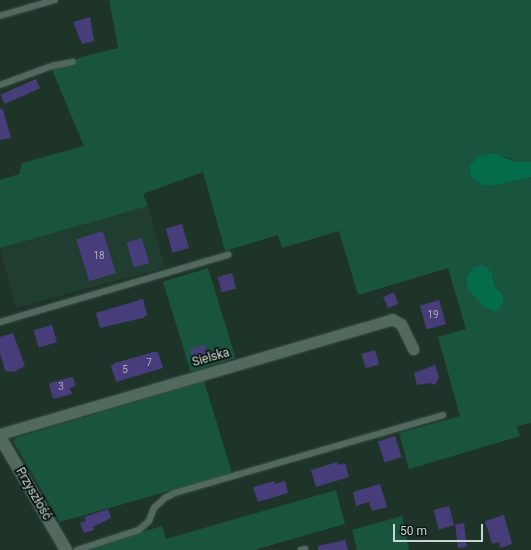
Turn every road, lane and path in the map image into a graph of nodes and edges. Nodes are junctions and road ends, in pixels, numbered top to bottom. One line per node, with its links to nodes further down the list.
1 (55, 0): 2 (lane)
2 (0, 16)
3 (73, 62): 4 (lane)
4 (0, 85)
5 (228, 255): 6 (lane)
6 (0, 322)
7 (413, 349): 9 (street, Sielska)
8 (443, 415): 12 (lane)
9 (0, 434)
10 (0, 437): 11 (street, Przyszłość)
11 (66, 550)
12 (77, 550)

